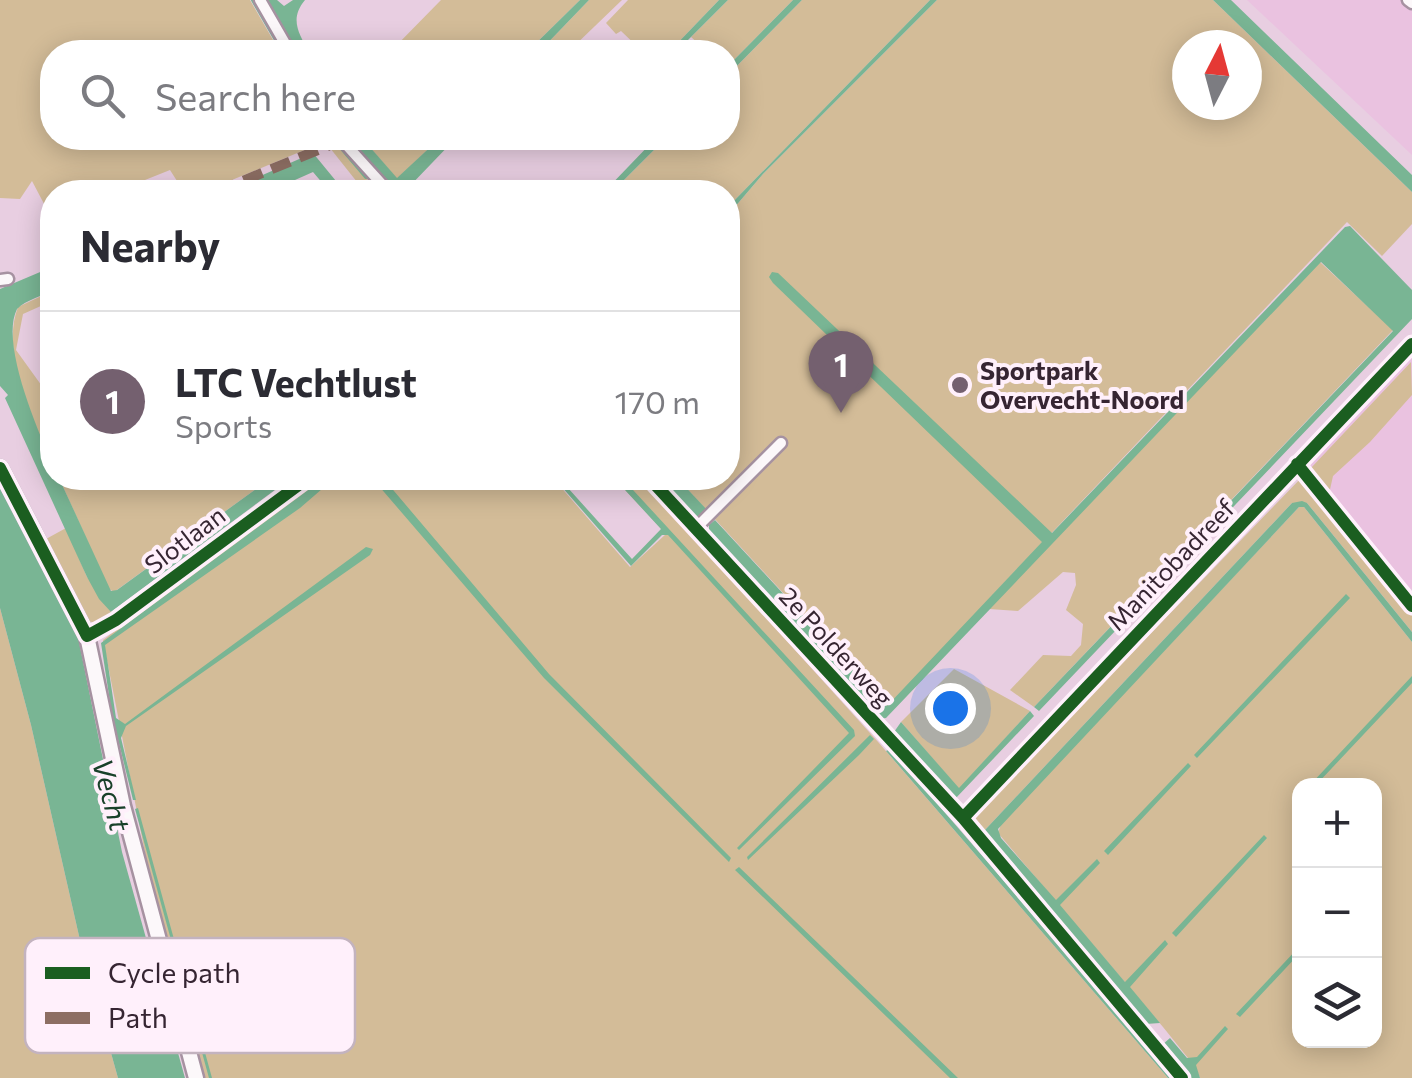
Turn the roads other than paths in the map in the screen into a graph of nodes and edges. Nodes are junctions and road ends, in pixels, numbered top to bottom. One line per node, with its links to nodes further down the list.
1 (260, 0): 2 (street)
2 (283, 40)
3 (351, 150): 4 (street)
4 (378, 180)
5 (1412, 344): 14 (street, Manitobadreef)
6 (781, 443): 8 (street)
7 (0, 468): 13 (street)
8 (740, 484)
9 (292, 490): 13 (street, Slotlaan)
10 (660, 490): 12 (street, 2e Polderweg)
11 (734, 490): 12 (street)
12 (696, 528): 14 (street, 2e Polderweg)
13 (87, 636): 15 (street)
14 (964, 818): 18 (street, 2e Polderweg)
15 (158, 938)
16 (189, 1053): 17 (street)
17 (196, 1078)
18 (1182, 1078)

